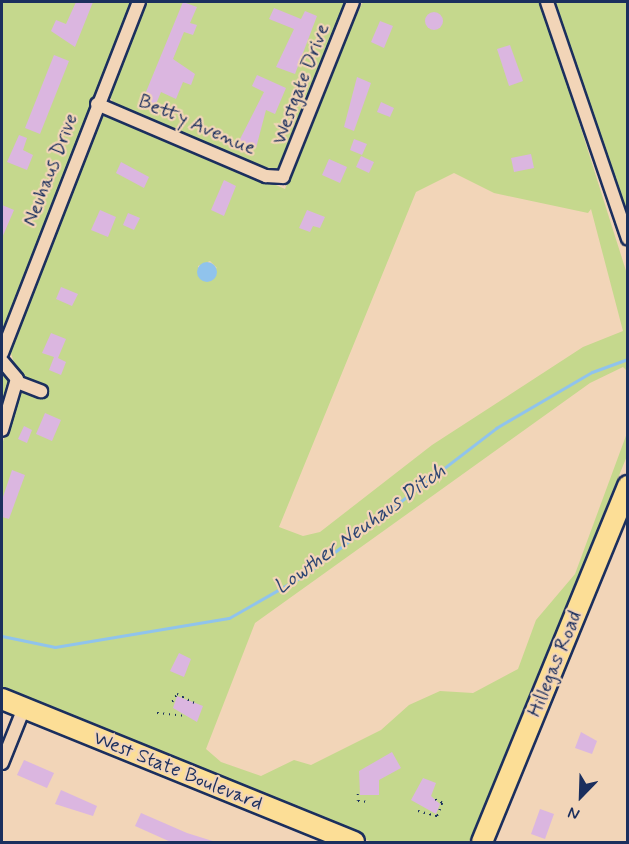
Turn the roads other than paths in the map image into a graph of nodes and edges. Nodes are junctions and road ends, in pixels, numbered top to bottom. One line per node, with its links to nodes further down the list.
1 (139, 2): 4 (street, Neuhaus Drive)
2 (353, 2): 5 (street, Westgate Drive)
3 (547, 2): 6 (street)
4 (97, 104): 5 (street, Betty Avenue); 7 (street, Neuhaus Drive)
5 (283, 177)
6 (627, 238)
7 (2, 353)
8 (2, 361): 9 (street)
9 (17, 382): 10 (street); 11 (street)
10 (41, 391)
11 (2, 430)
12 (627, 486): 17 (main road, Hillegas Road)
13 (2, 699): 14 (main road, West State Boulevard)
14 (24, 708): 15 (street); 16 (main road, West State Boulevard)
15 (2, 763)
16 (354, 843)
17 (482, 843)

